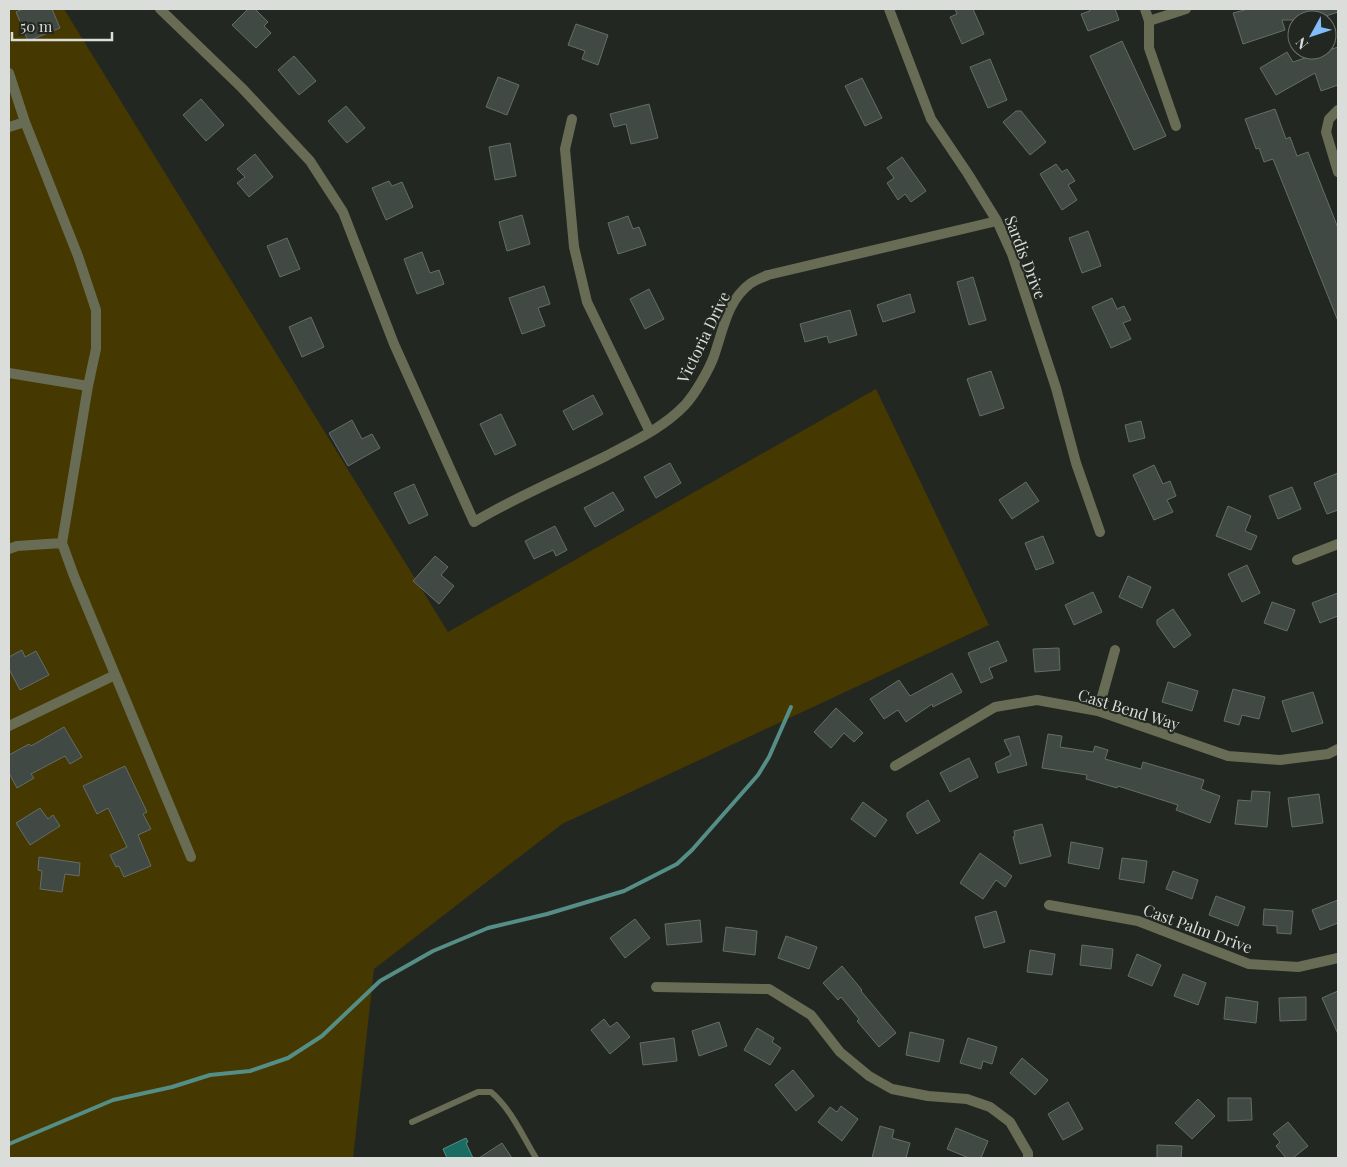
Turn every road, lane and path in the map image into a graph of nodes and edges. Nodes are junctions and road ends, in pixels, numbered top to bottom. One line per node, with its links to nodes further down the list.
1 (160, 9): 16 (street, Victoria Drive)
2 (889, 9): 13 (street, Sardis Drive)
3 (1145, 9): 5 (street)
4 (1186, 9): 5 (street)
5 (1149, 21): 10 (street)
6 (9, 73): 9 (street)
7 (1338, 110): 12 (street)
8 (572, 119): 16 (street)
9 (25, 122): 11 (street); 15 (street)
10 (1176, 126)
11 (9, 127)
12 (1338, 172)
13 (997, 221): 16 (street, Victoria Drive); 17 (street, Sardis Drive)
14 (9, 373): 15 (street)
15 (88, 386): 18 (street)
16 (650, 432)
17 (1100, 532)
18 (62, 543): 20 (street); 23 (street)
19 (1338, 544): 21 (street)
20 (9, 549)
21 (1297, 560)
22 (1115, 650): 24 (street)
23 (115, 675): 25 (street); 28 (street)
24 (1098, 711): 26 (street, Cast Bend Way); 27 (street, Cast Bend Way)
25 (9, 726)
26 (1338, 750)
27 (895, 766)
28 (191, 857)
29 (1049, 905): 30 (street, Cast Palm Drive)
30 (1338, 958)
31 (656, 987): 34 (street)
32 (412, 1122): 33 (lane)
33 (536, 1158)
34 (1028, 1158)

